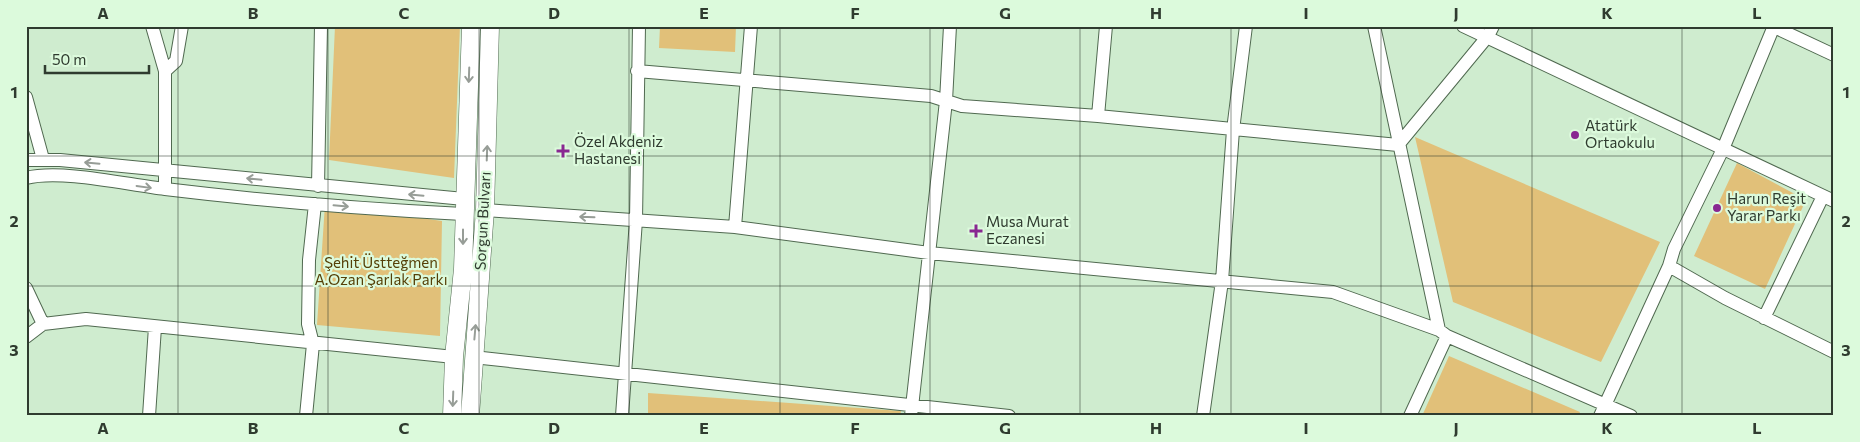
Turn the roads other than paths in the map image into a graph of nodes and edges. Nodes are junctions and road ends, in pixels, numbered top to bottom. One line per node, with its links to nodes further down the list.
1 (152, 26): 16 (street)
2 (182, 26): 16 (street)
3 (321, 26): 29 (street)
4 (471, 26): 33 (main road, Sorgun Bulvarı, one-way to 33)
5 (490, 26): 34 (main road, Sorgun Bulvarı, one-way to 5)
6 (639, 26): 17 (street)
7 (751, 26): 18 (street)
8 (950, 26): 20 (street)
9 (1106, 26): 21 (street)
10 (1246, 26): 22 (street)
11 (1374, 26): 23 (street)
12 (1463, 26): 14 (street)
13 (1774, 27): 15 (street); 24 (street)
14 (1491, 31): 23 (street); 24 (street)
15 (1834, 55)
16 (165, 71): 27 (street)
17 (637, 71): 18 (street); 35 (street)
18 (748, 80): 20 (street); 36 (street)
19 (26, 97): 25 (street)
20 (946, 101): 21 (street); 37 (street)
21 (1098, 116): 22 (street)
22 (1233, 130): 23 (street); 39 (street)
23 (1398, 146): 44 (street)
24 (1723, 149): 31 (street); 38 (street)
25 (44, 159): 26 (street); 27 (street, one-way to 25)
26 (26, 160)
27 (165, 169): 29 (street, one-way to 27); 30 (street)
28 (26, 178): 30 (street, one-way to 30)
29 (318, 186): 33 (street, one-way to 29)
30 (165, 189): 32 (street)
31 (1828, 198): 41 (street)
32 (315, 204): 33 (street, one-way to 33); 46 (street)
33 (464, 207): 48 (main road, Sorgun Bulvarı, one-way to 48)
34 (485, 210): 35 (street, one-way to 34); 49 (main road, Sorgun Bulvarı, one-way to 34)
35 (636, 220): 36 (street); 50 (street)
36 (735, 226): 37 (street)
37 (930, 253): 39 (street); 52 (street)
38 (1669, 266): 41 (street); 51 (street)
39 (1222, 281): 44 (street); 59 (street)
40 (26, 288): 42 (street)
41 (1764, 318): 47 (street)
42 (43, 324): 43 (street); 45 (street)
43 (155, 327): 46 (street); 53 (street)
44 (1443, 333): 51 (street); 60 (street)
45 (26, 337)
46 (313, 344): 48 (street); 54 (street)
47 (1834, 352)
48 (454, 357): 55 (main road, Sorgun Bulvarı, one-way to 55)
49 (473, 357): 50 (street); 56 (main road, Sorgun Bulvarı)
50 (623, 375): 52 (street); 57 (street)
51 (1603, 410): 61 (street)
52 (911, 411): 58 (street)
53 (149, 416)
54 (306, 416)
55 (452, 416)
56 (470, 416)
57 (622, 416)
58 (1008, 416)
59 (1203, 416)
60 (1410, 416)
61 (1631, 416)

